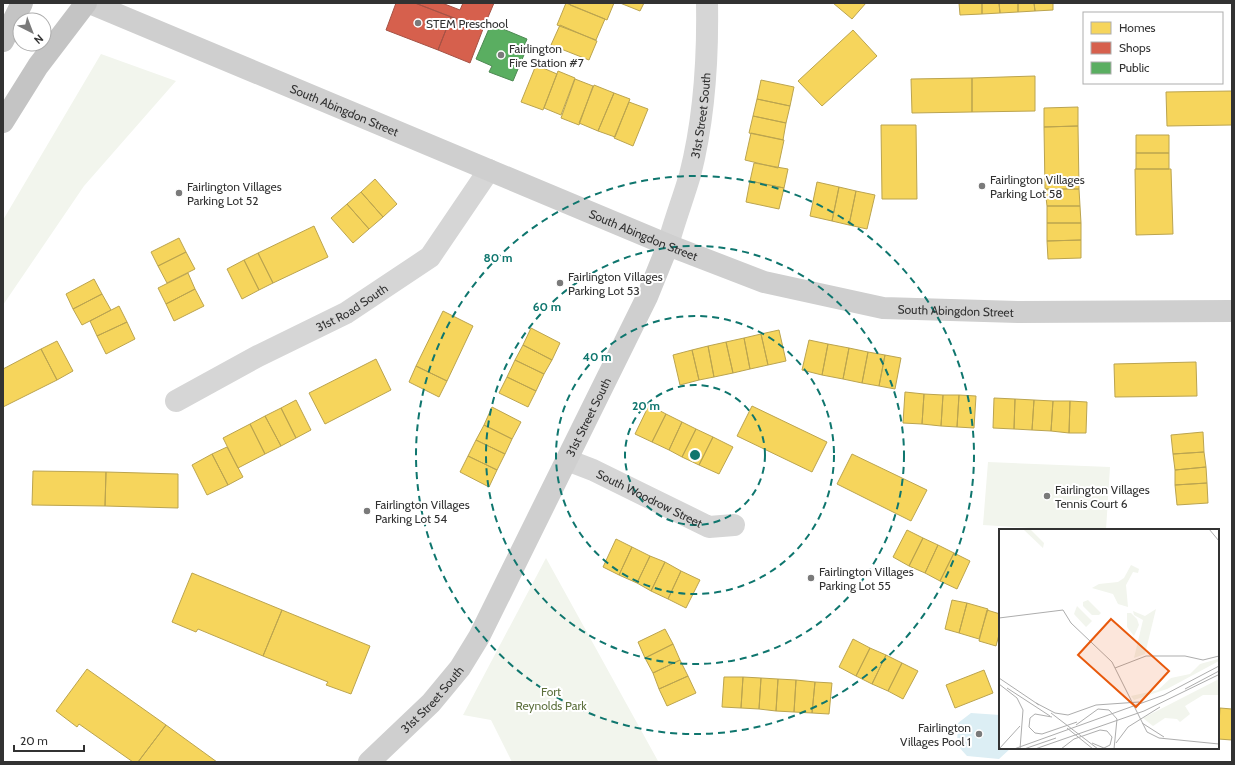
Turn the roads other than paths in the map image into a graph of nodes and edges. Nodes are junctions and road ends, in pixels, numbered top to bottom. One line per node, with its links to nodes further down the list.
1 (22, 3): 5 (highway)
2 (86, 3): 6 (highway)
3 (90, 3): 7 (street, South Abingdon Street)
4 (707, 3): 8 (street, 31st Street South)
5 (3, 41)
6 (3, 122)
7 (489, 170): 8 (street, South Abingdon Street); 10 (street, 31st Road South)
8 (668, 245): 9 (street, South Abingdon Street); 11 (street, 31st Street South)
9 (1232, 311)
10 (176, 401)
11 (567, 460): 12 (street, South Woodrow Street); 13 (street, 31st Street South)
12 (734, 525)
13 (369, 762)

